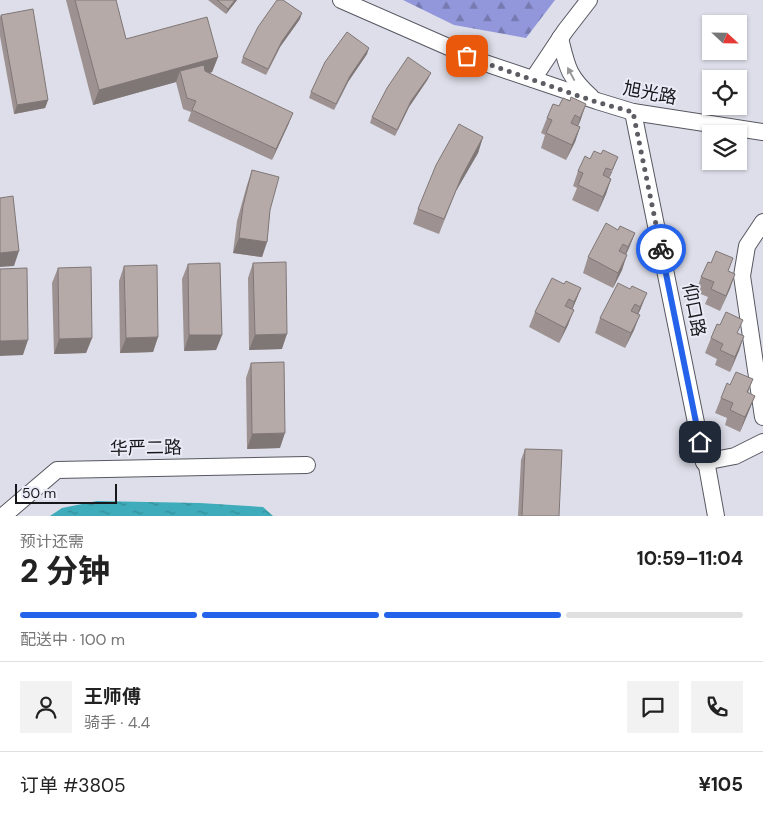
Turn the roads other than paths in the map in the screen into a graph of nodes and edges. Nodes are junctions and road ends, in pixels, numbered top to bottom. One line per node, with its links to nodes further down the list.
1 (341, 0): 4 (street, 旭光路)
2 (589, 0): 3 (street)
3 (560, 38): 4 (street); 5 (street, one-way to 3)
4 (533, 79): 5 (street, 旭光路)
5 (596, 102): 6 (street, 旭光路)
6 (633, 112): 7 (street, 旭光路); 11 (street, 仰口路)
7 (763, 132)
8 (763, 222): 9 (street)
9 (763, 417)
10 (763, 442): 11 (street)
11 (704, 462): 14 (street, 仰口路)
12 (307, 465): 13 (street, 华严二路)
13 (3, 516)
14 (716, 516)

